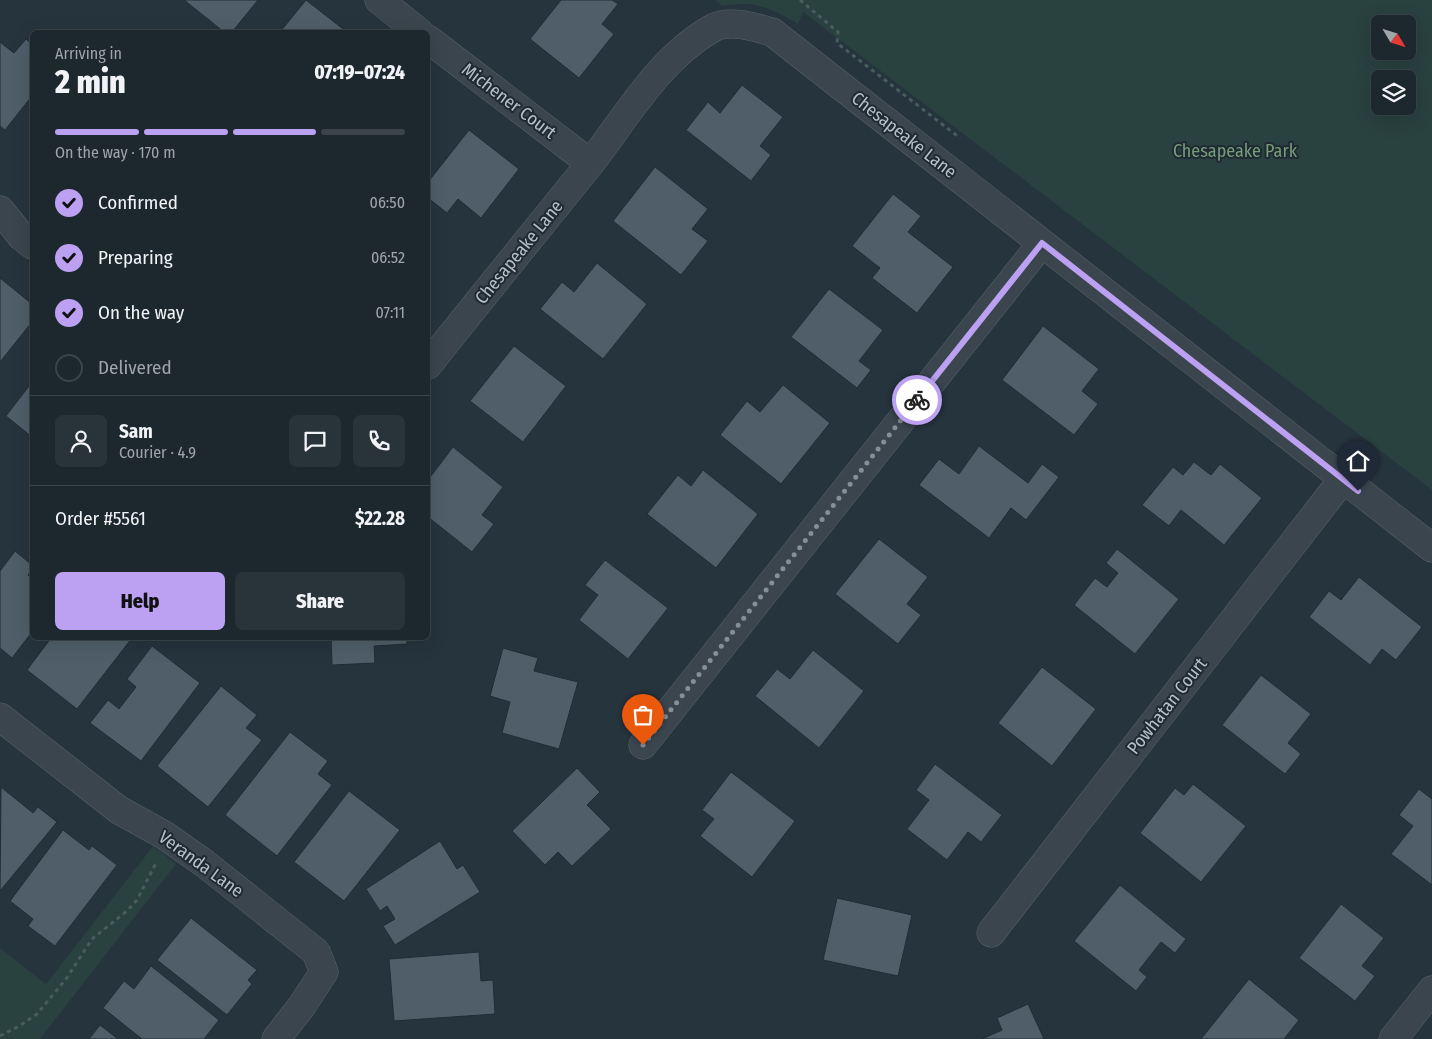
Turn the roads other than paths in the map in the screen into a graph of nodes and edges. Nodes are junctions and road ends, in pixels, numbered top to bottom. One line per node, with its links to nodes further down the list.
1 (379, 0): 2 (street)
2 (416, 30)
3 (430, 41): 4 (street, Michener Court)
4 (590, 163): 7 (street, Chesapeake Lane); 8 (street, Chesapeake Lane)
5 (0, 210): 6 (street)
6 (30, 243)
7 (1042, 243): 9 (street, Chesapeake Lane); 12 (street)
8 (430, 363)
9 (1343, 479): 10 (street, Chesapeake Lane); 13 (street, Powhatan Court)
10 (1432, 548)
11 (0, 717): 15 (street, Veranda Lane)
12 (643, 745)
13 (991, 933)
14 (1432, 990): 16 (street)
15 (276, 1039)
16 (1393, 1039)

